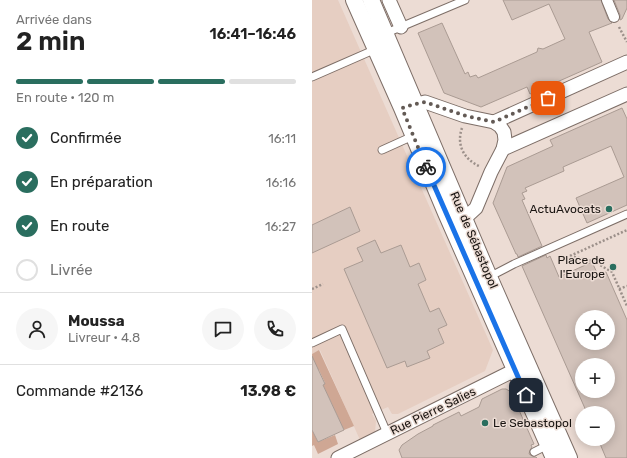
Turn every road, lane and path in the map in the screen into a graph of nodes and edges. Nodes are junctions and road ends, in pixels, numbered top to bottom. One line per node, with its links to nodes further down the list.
1 (354, 0): 8 (street, Rue de Sébastopol)
2 (370, 0): 8 (street, Rue de Sébastopol)
3 (389, 0): 7 (street)
4 (465, 0): 7 (lane)
5 (607, 0): 6 (street)
6 (614, 17): 9 (path)
7 (401, 27): 8 (lane)
8 (380, 41): 11 (lane); 13 (street, Rue de Sébastopol)
9 (627, 42)
10 (627, 62): 15 (street)
11 (312, 77)
12 (627, 94): 17 (street)
13 (409, 106): 14 (street); 16 (street, Rue de Sébastopol); 22 (street, Rue de Sébastopol)
14 (466, 116): 15 (street); 19 (path)
15 (494, 122): 17 (street)
16 (413, 136): 18 (lane); 20 (street, Rue de Sébastopol)
17 (503, 149): 19 (street)
18 (382, 150)
19 (491, 172): 22 (street)
20 (446, 213): 22 (street); 24 (street, Rue de Sébastopol)
21 (627, 214): 25 (lane)
22 (464, 219): 25 (street, Rue de Sébastopol)
23 (627, 230): 29 (path)
24 (469, 265): 25 (street); 32 (street, Rue de Sébastopol)
25 (489, 277): 32 (street, Rue de Sébastopol)
26 (323, 284): 28 (path)
27 (627, 286): 29 (path)
28 (312, 289)
29 (619, 289): 30 (path)
30 (627, 306)
31 (312, 343): 33 (lane)
32 (522, 367): 33 (street, Rue Pierre Salies); 34 (street, Rue de Sébastopol); 36 (street, Rue de Sébastopol)
33 (387, 433): 35 (street, Rue Pierre Salies)
34 (545, 452)
35 (338, 458)
36 (569, 458)

